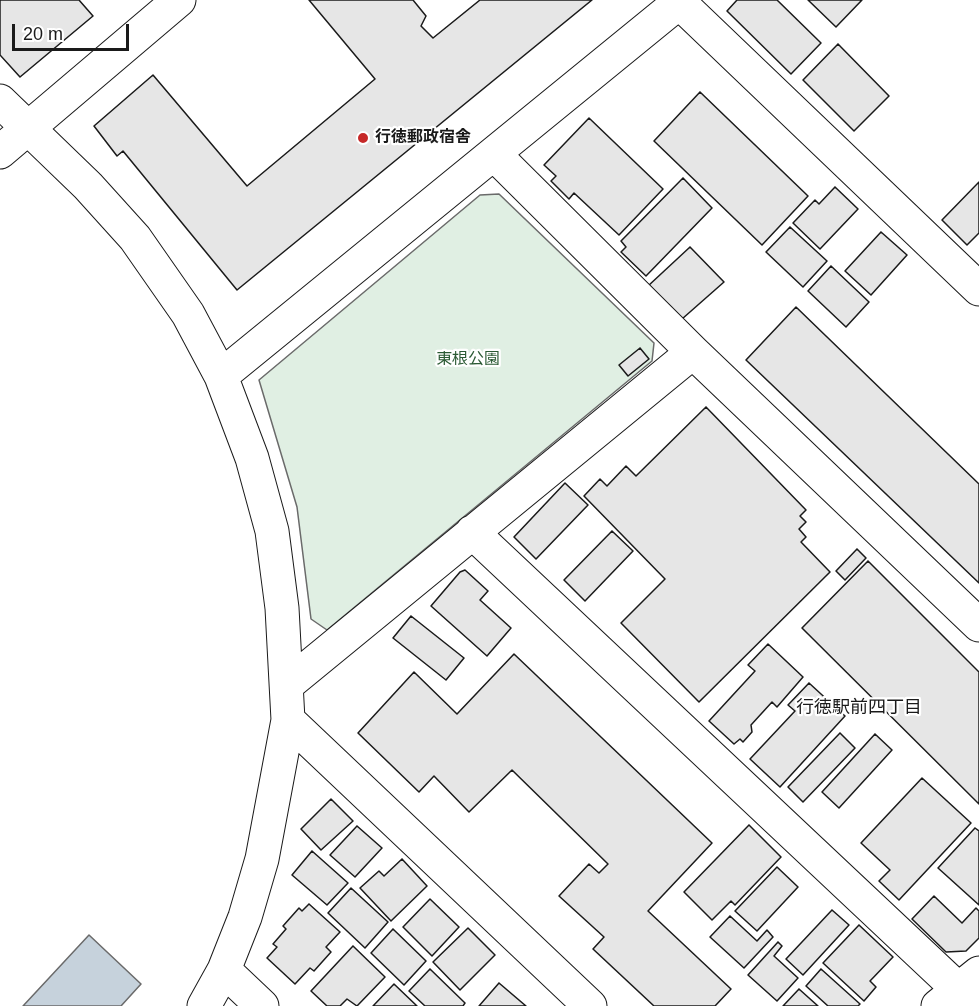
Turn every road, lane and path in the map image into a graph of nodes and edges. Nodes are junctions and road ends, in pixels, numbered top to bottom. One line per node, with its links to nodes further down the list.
1 (179, 0): 4 (street)
2 (680, 1): 6 (street); 7 (street)
3 (0, 101): 4 (street)
4 (29, 129): 5 (street); 9 (street)
5 (0, 152)
6 (494, 154): 8 (street); 9 (street)
7 (979, 289)
8 (693, 352): 10 (street); 11 (street)
9 (221, 376): 12 (street)
10 (472, 532): 12 (street); 15 (street)
11 (979, 625)
12 (288, 684): 13 (street)
13 (288, 720): 14 (street); 18 (street)
14 (224, 969): 16 (street); 17 (street)
15 (963, 994)
16 (204, 1006)
17 (262, 1006)
18 (590, 1006)

